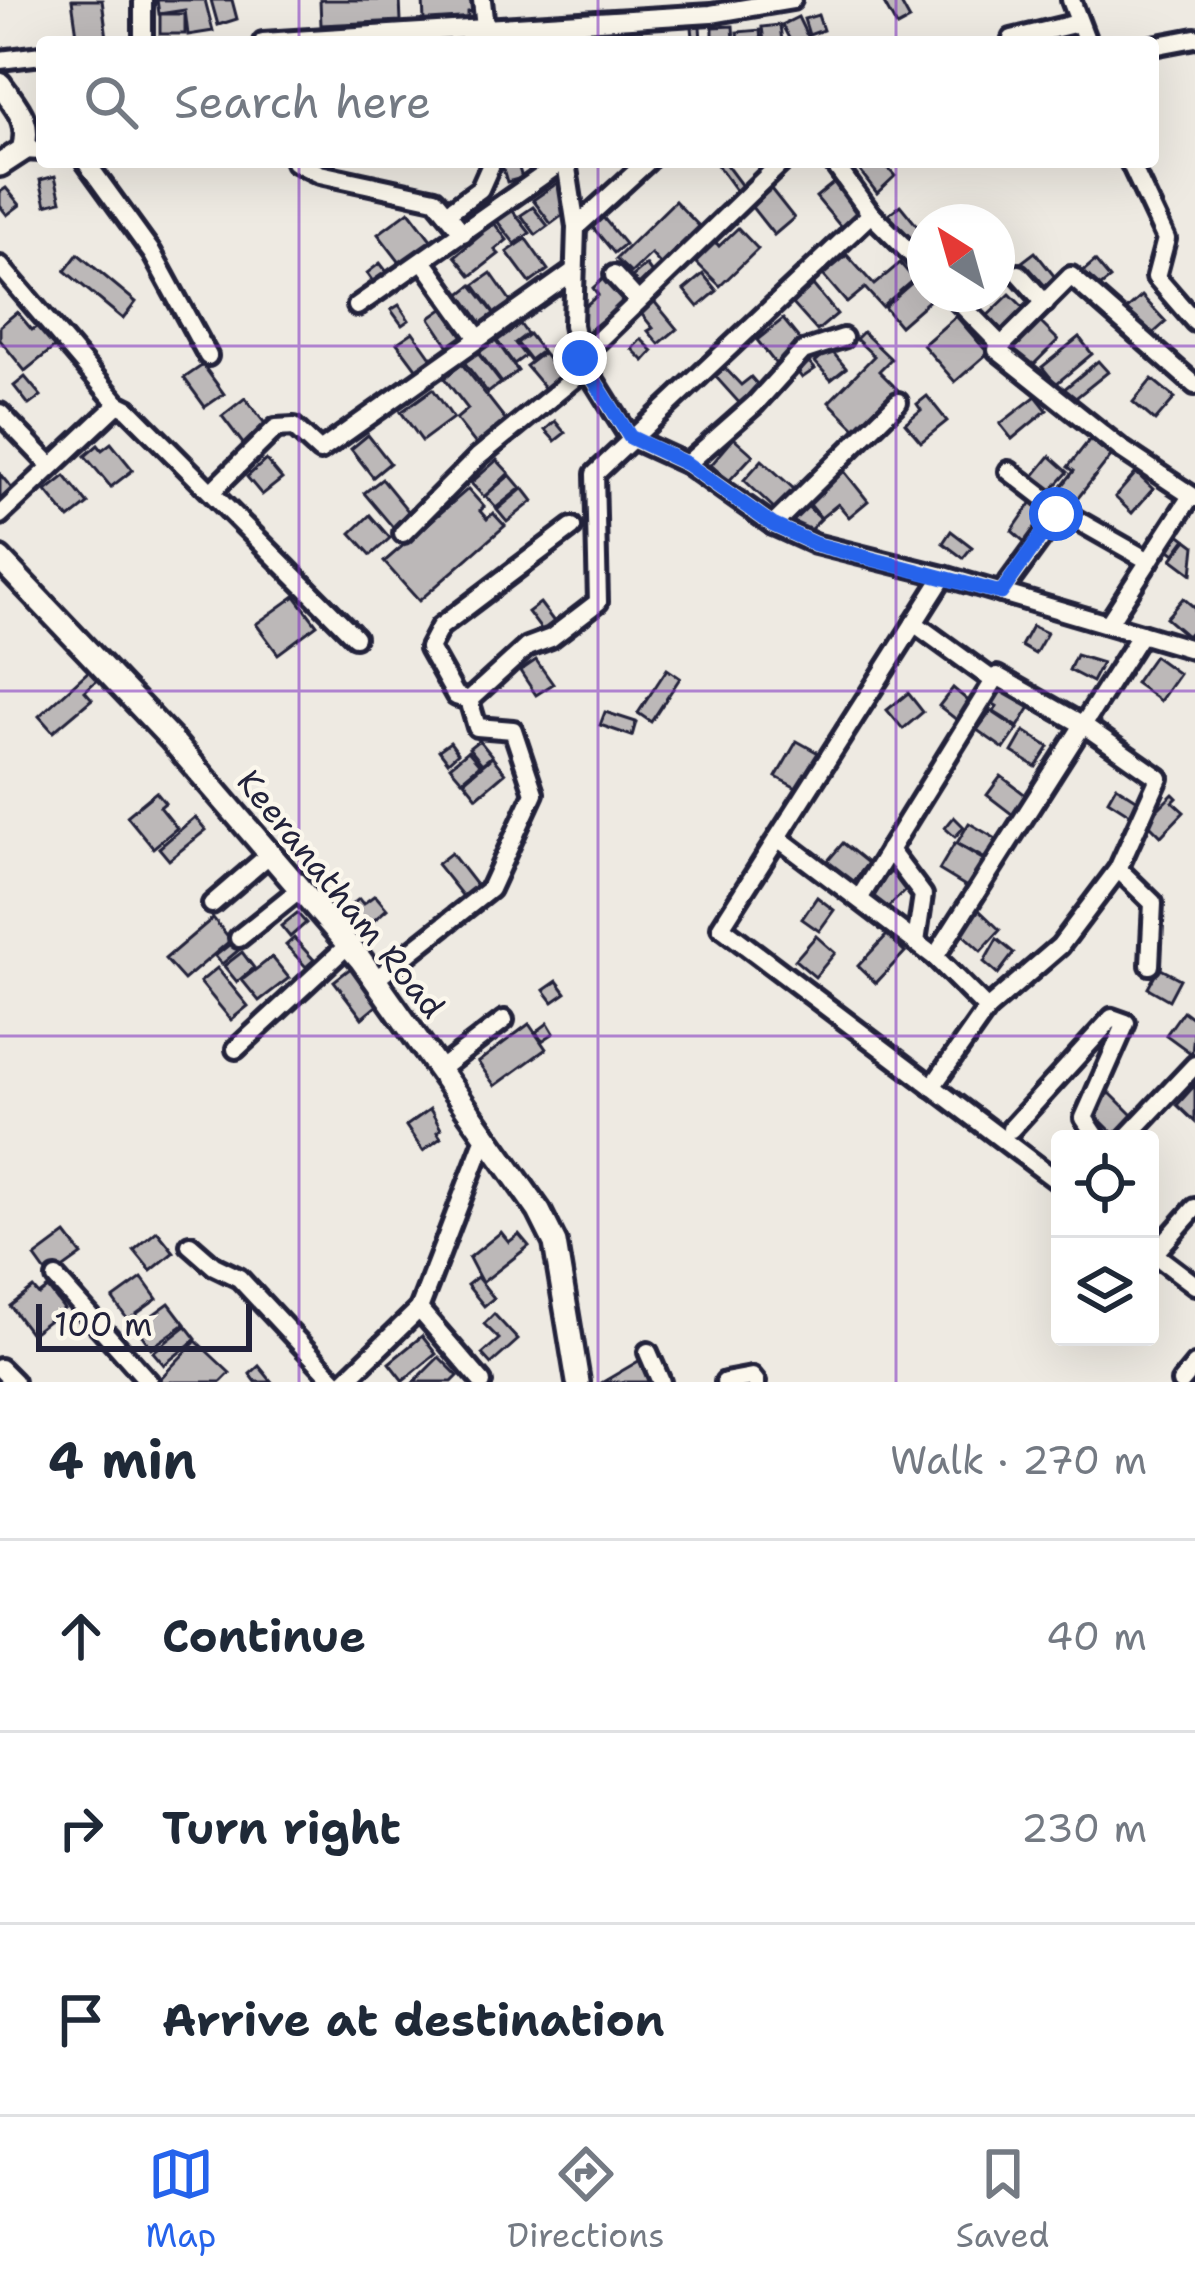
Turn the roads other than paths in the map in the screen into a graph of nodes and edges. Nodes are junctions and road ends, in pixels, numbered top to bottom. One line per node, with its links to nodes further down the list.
1 (142, 0): 8 (street)
2 (482, 0): 7 (street)
3 (792, 0): 5 (street)
4 (1071, 0): 6 (street)
5 (710, 7): 7 (street)
6 (1078, 23): 10 (street); 11 (street)
7 (485, 35): 9 (street)
8 (143, 36)
9 (446, 36)
10 (1024, 36)
11 (1084, 36)
12 (1195, 38): 13 (street)
13 (1159, 45)
14 (36, 56): 15 (street)
15 (0, 60)
16 (0, 84): 17 (street)
17 (33, 151): 18 (street)
18 (0, 165)
19 (90, 168): 46 (street)
20 (308, 168): 28 (street)
21 (489, 168): 28 (street)
22 (555, 168): 31 (street)
23 (565, 168): 30 (street)
24 (640, 168): 30 (street)
25 (776, 168): 38 (street)
26 (837, 168): 29 (street)
27 (1133, 168): 42 (street)
28 (447, 213): 31 (street)
29 (871, 214): 32 (street); 52 (street)
30 (576, 227): 35 (street)
31 (463, 232): 33 (street)
32 (907, 250)
33 (423, 261): 40 (street); 43 (street)
34 (0, 266): 50 (street)
35 (574, 271): 43 (street); 47 (street)
36 (1019, 274): 39 (street)
37 (614, 275): 38 (street)
38 (637, 300): 47 (street)
39 (1045, 302): 45 (street); 48 (street)
40 (357, 306)
41 (969, 312): 45 (street)
42 (1195, 322)
43 (478, 338): 56 (street)
44 (843, 338): 53 (street)
45 (1002, 346): 57 (street)
46 (208, 356)
47 (583, 363): 52 (street); 62 (street)
48 (1195, 386)
49 (898, 402): 60 (street)
50 (118, 404): 54 (street); 56 (street)
51 (0, 413): 54 (street)
52 (630, 437): 53 (street); 73 (street)
53 (687, 464): 60 (street)
54 (51, 466): 59 (street)
55 (1009, 471): 58 (street)
56 (212, 491): 70 (street)
57 (1193, 497): 64 (street)
58 (1061, 511): 64 (street); 66 (street)
59 (0, 515)
60 (773, 525): 65 (street)
61 (572, 527): 73 (street)
62 (404, 533)
63 (0, 559): 77 (street, Keeranatham Road)
64 (1149, 561): 68 (street)
65 (944, 576): 66 (street); 67 (street)
66 (1001, 593): 68 (street)
67 (914, 622): 72 (street); 75 (street)
68 (1108, 624): 69 (street)
69 (1141, 634): 71 (street); 74 (street)
70 (356, 638)
71 (1195, 650)
72 (994, 681): 74 (street); 76 (street)
73 (469, 700): 87 (street)
74 (1085, 726): 78 (street); 85 (street)
75 (778, 838): 80 (street); 93 (street)
76 (889, 850): 80 (street); 83 (street)
77 (270, 854): 79 (street, Keeranatham Road); 81 (street)
78 (1118, 869): 86 (street); 88 (street)
79 (300, 889): 82 (street); 84 (street, Keeranatham Road)
80 (859, 899): 83 (street)
81 (212, 904)
82 (239, 938)
83 (916, 943): 85 (street)
84 (348, 945): 87 (street, Keeranatham Road); 90 (street)
85 (935, 957): 88 (street)
86 (1150, 965)
87 (376, 980): 92 (street, Keeranatham Road)
88 (987, 1009): 93 (street)
89 (504, 1020): 92 (street)
90 (236, 1049)
91 (1195, 1065): 96 (street)
92 (439, 1070): 97 (street, Keeranatham Road)
93 (932, 1087): 98 (street)
94 (1011, 1129): 95 (street)
95 (1092, 1130)
96 (1134, 1130)
97 (486, 1136): 105 (street); 113 (street, Keeranatham Road)
98 (1051, 1176)
99 (1195, 1208): 101 (street)
100 (190, 1245): 111 (street)
101 (1159, 1245)
102 (1159, 1257): 104 (street)
103 (56, 1278): 110 (street)
104 (1195, 1285)
105 (419, 1309): 111 (street); 112 (street)
106 (647, 1352): 114 (street)
107 (1195, 1365): 117 (street)
108 (0, 1368): 109 (street)
109 (14, 1382)
110 (149, 1382)
111 (340, 1382)
112 (482, 1382)
113 (578, 1382)
114 (661, 1382)
115 (724, 1382): 116 (street)
116 (756, 1382)
117 (1181, 1382)

